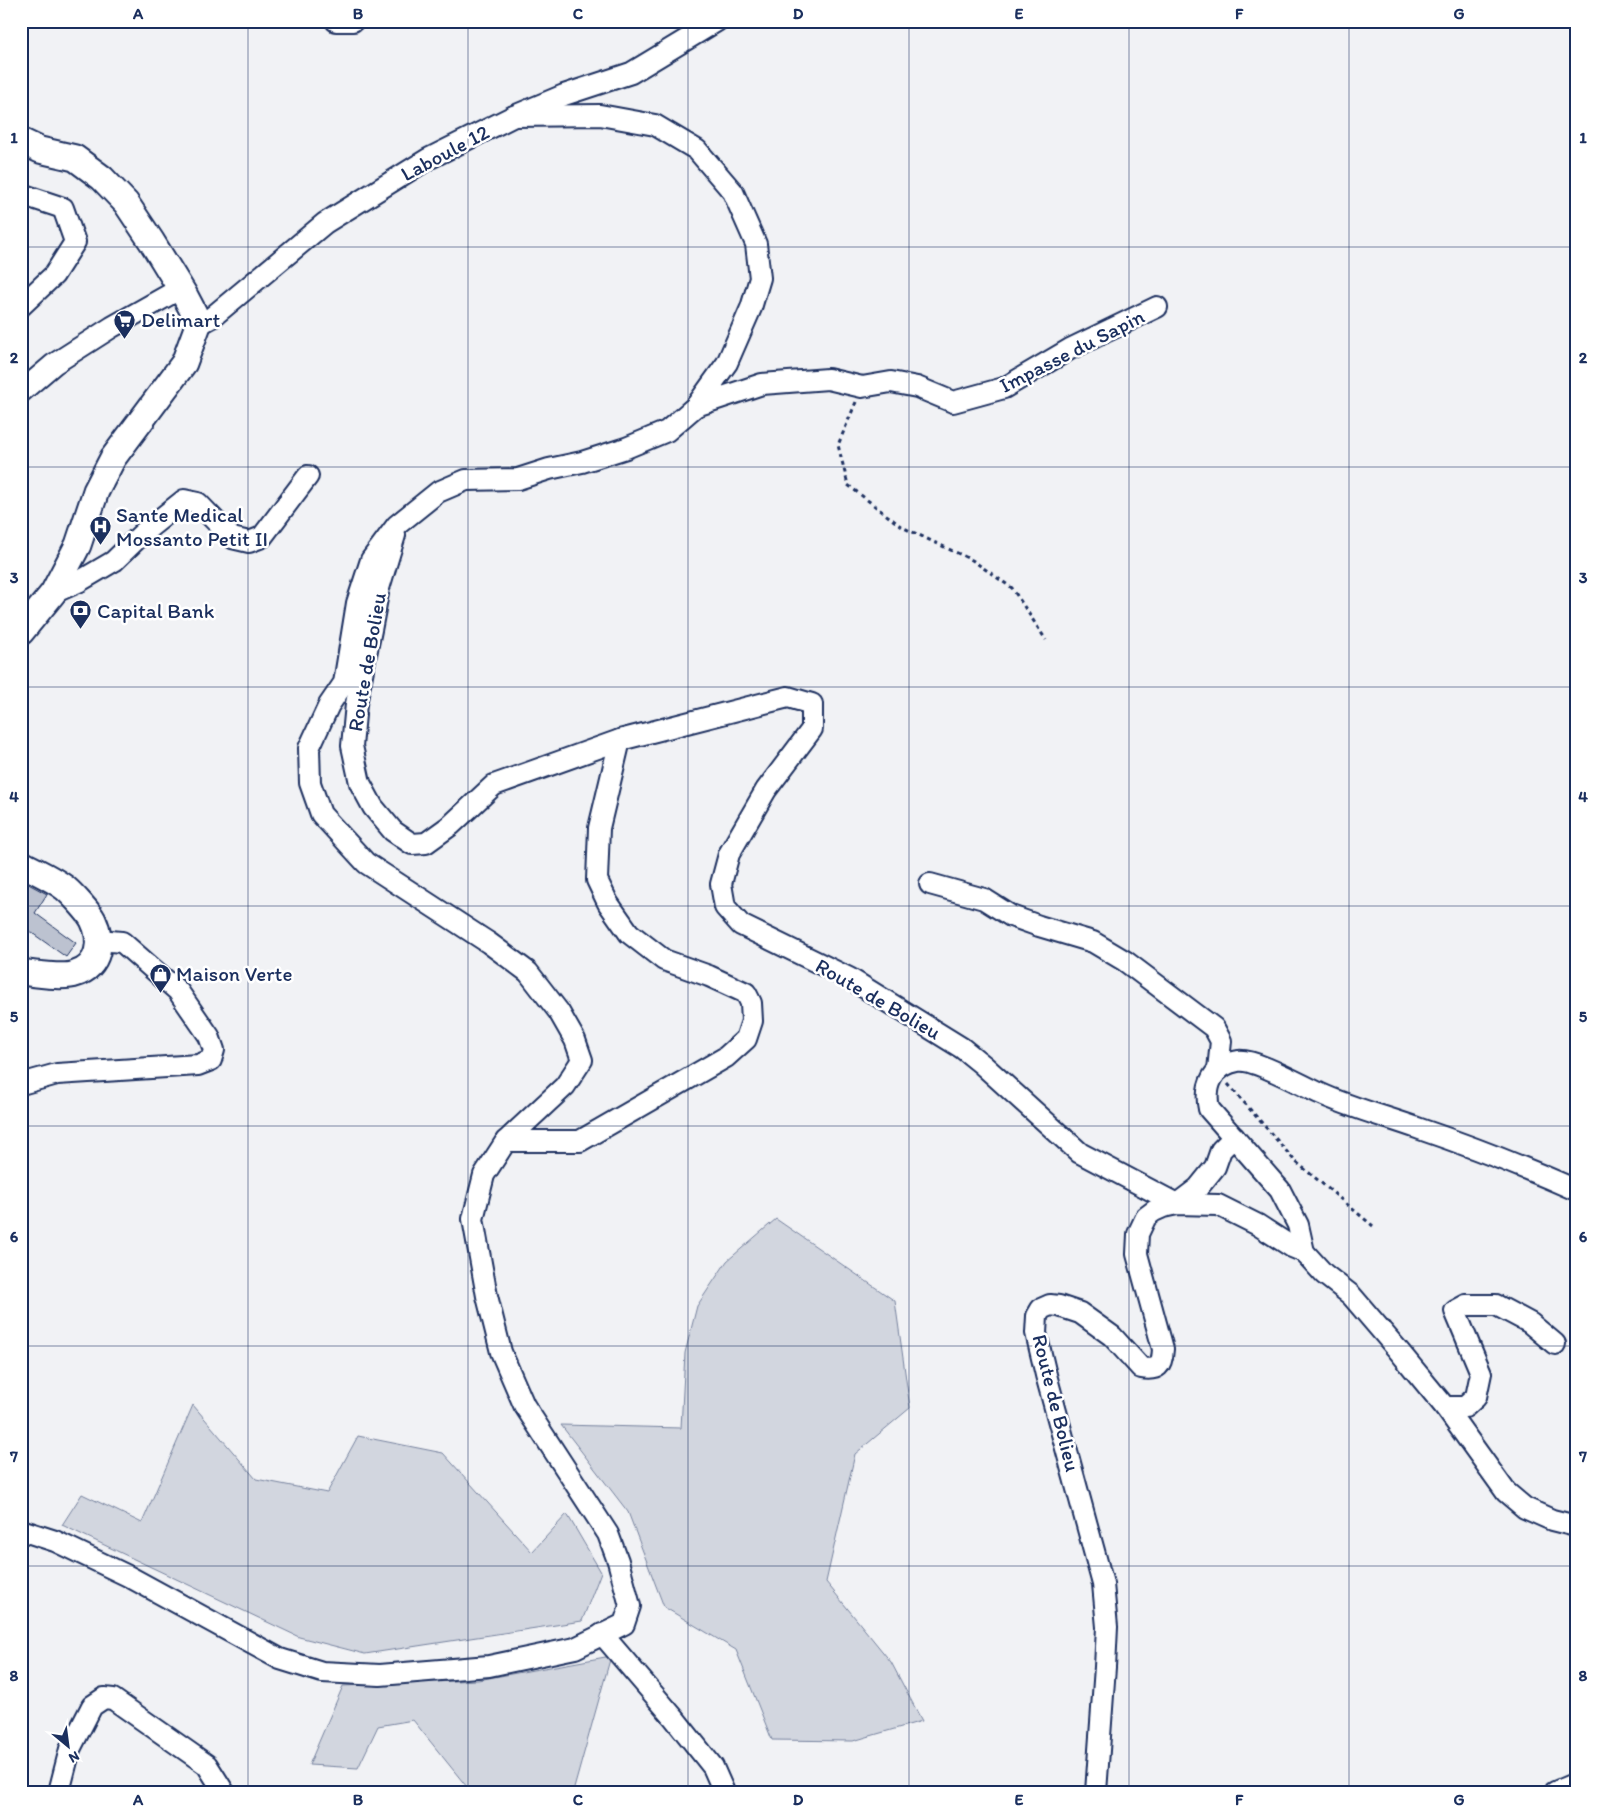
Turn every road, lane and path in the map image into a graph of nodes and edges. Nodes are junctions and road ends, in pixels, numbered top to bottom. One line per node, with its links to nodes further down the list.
1 (336, 21): 2 (street)
2 (353, 21)
3 (717, 21): 4 (street, Laboule 12)
4 (514, 116): 10 (street, Laboule 12); 13 (street)
5 (21, 142): 7 (main road)
6 (21, 194): 8 (street)
7 (181, 288): 10 (main road); 12 (street)
8 (21, 306)
9 (1157, 308): 11 (street, Impasse du Sapin)
10 (198, 325): 16 (main road)
11 (862, 387): 13 (street, Impasse du Sapin); 18 (path)
12 (21, 392)
13 (696, 406): 15 (street)
14 (308, 476): 16 (street)
15 (397, 525): 19 (street, Route de Bolieu); 27 (street)
16 (52, 592): 17 (main road)
17 (21, 632)
18 (1046, 640)
19 (620, 740): 27 (street); 29 (street, Route de Bolieu)
20 (21, 863): 22 (main road)
21 (930, 884): 24 (street)
22 (98, 940): 23 (main road); 25 (street)
23 (21, 972)
24 (1218, 1070): 26 (street); 28 (street); 30 (path)
25 (21, 1084)
26 (1234, 1137): 29 (street); 31 (street)
27 (506, 1141): 36 (street)
28 (1576, 1190)
29 (1177, 1204): 31 (street); 41 (street, Route de Bolieu)
30 (1374, 1226)
31 (1304, 1252): 33 (street)
32 (1555, 1344): 33 (street)
33 (1445, 1407): 34 (street)
34 (1576, 1526)
35 (21, 1530): 36 (street)
36 (602, 1634): 40 (street)
37 (1576, 1783): 42 (street)
38 (58, 1792): 39 (street)
39 (224, 1792)
40 (724, 1792)
41 (1096, 1792)
42 (1555, 1792)

